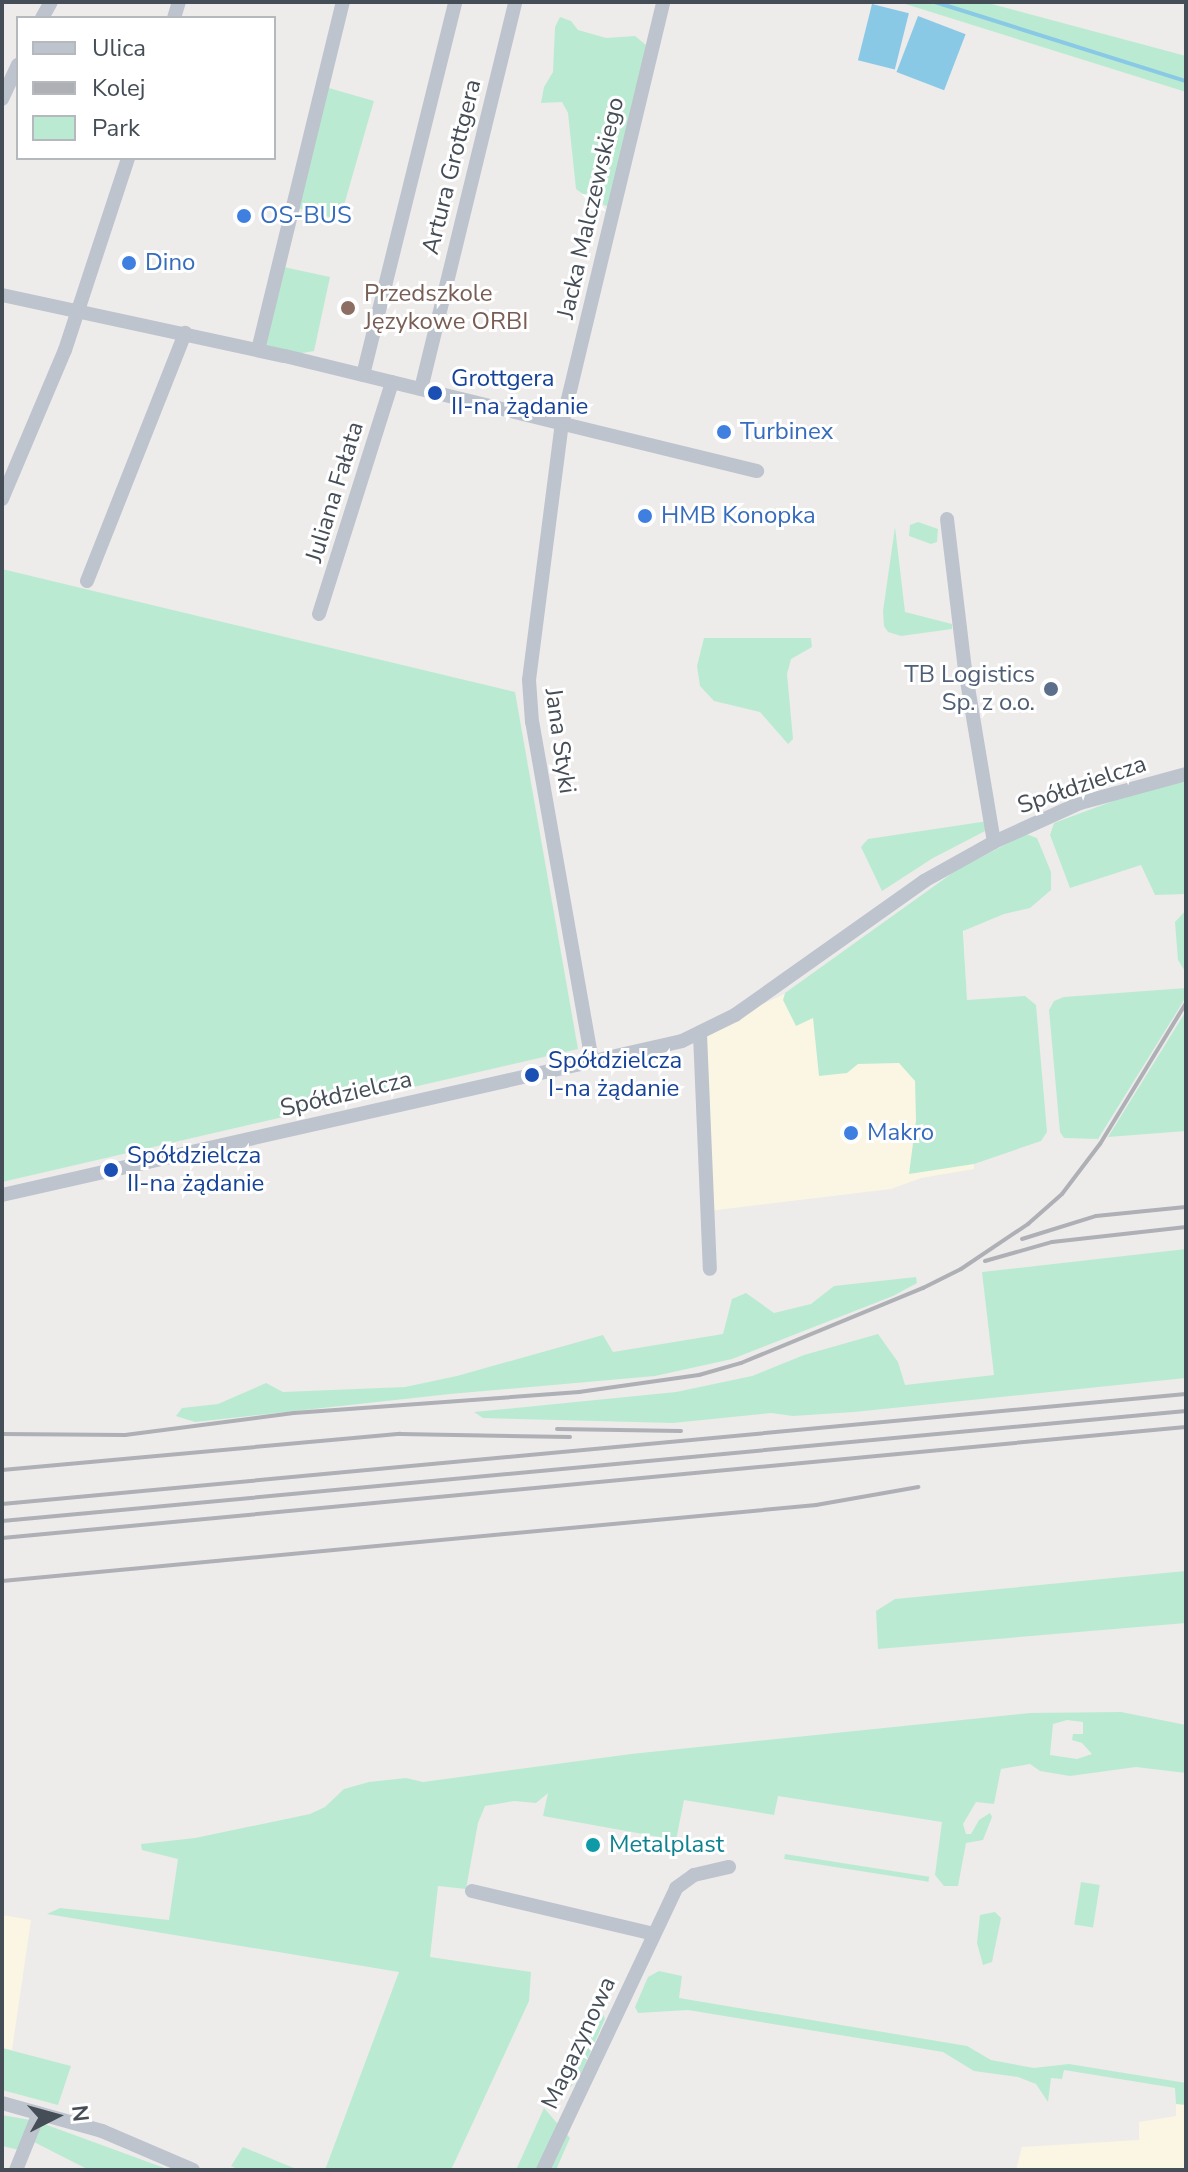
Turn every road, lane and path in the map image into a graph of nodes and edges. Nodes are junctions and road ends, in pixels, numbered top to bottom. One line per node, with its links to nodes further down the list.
1 (343, 2): 11 (street)
2 (455, 2): 12 (street, Artura Grottgera)
3 (515, 2): 14 (street, Artura Grottgera)
4 (663, 2): 15 (street, Jacka Malczewskiego)
5 (16, 69): 6 (street)
6 (2, 99)
7 (127, 160): 9 (street)
8 (2, 295): 9 (street)
9 (79, 311): 10 (street); 17 (street)
10 (185, 333): 11 (street); 19 (street)
11 (258, 350): 12 (street)
12 (363, 375): 13 (street)
13 (392, 382): 14 (street); 20 (street, Juliana Fałata)
14 (421, 389): 15 (street)
15 (562, 424): 16 (street); 24 (street, Jana Styki)
16 (757, 471)
17 (2, 499)
18 (947, 519): 22 (street, Spółdzielcza)
19 (87, 581)
20 (319, 614)
21 (1186, 774): 22 (street, Spółdzielcza)
22 (994, 842): 23 (street, Spółdzielcza)
23 (700, 1034): 24 (street, Spółdzielcza); 26 (street)
24 (592, 1061): 25 (street, Spółdzielcza)
25 (2, 1195)
26 (710, 1269)
27 (729, 1867): 29 (street, Magazynowa)
28 (472, 1891): 29 (street)
29 (654, 1934): 34 (street, Magazynowa)
30 (2, 2103): 31 (street)
31 (39, 2113): 32 (street); 33 (street)
32 (16, 2170)
33 (193, 2170)
34 (543, 2170)

